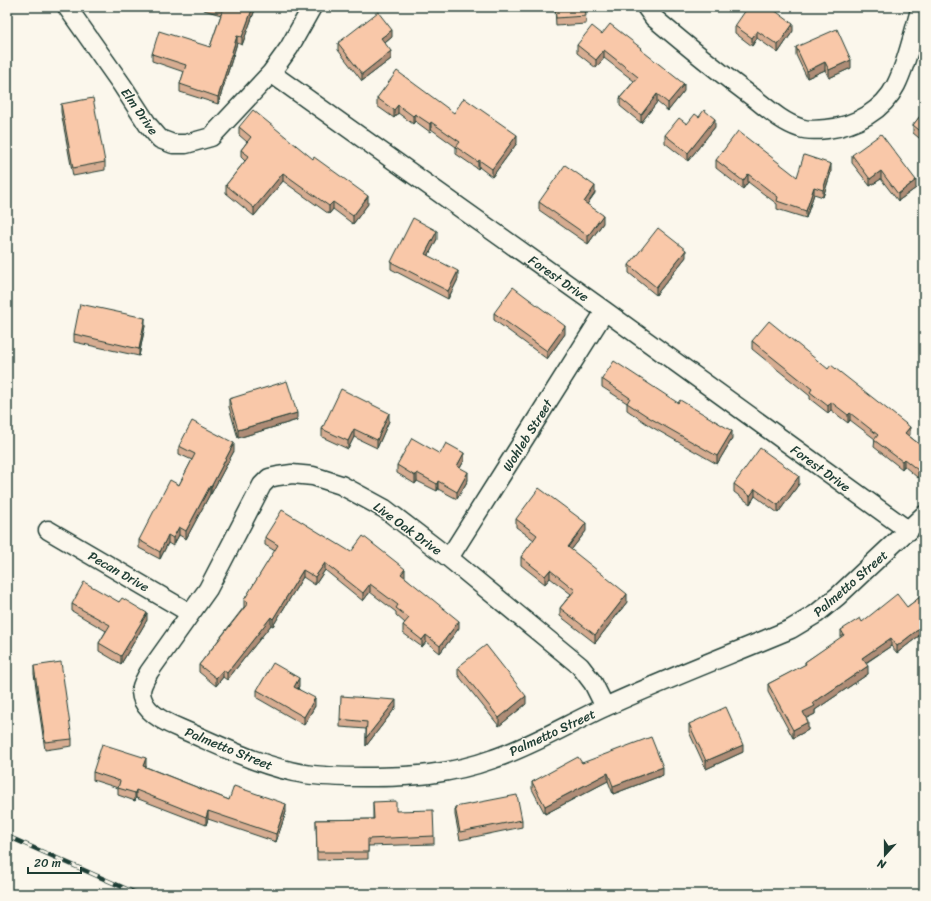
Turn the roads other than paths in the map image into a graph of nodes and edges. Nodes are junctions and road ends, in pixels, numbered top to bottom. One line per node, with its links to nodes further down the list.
1 (67, 7): 6 (street, Elm Drive)
2 (312, 7): 6 (street)
3 (646, 7): 5 (street)
4 (921, 7): 5 (street)
5 (918, 40)
6 (271, 73): 7 (street, Forest Drive)
7 (606, 311): 10 (street, Forest Drive); 11 (street, Wohleb Street)
8 (924, 515): 10 (street, Palmetto Street)
9 (48, 530): 12 (street, Pecan Drive)
10 (909, 531): 14 (street, Palmetto Street)
11 (449, 558): 12 (street, Live Oak Drive); 14 (street, Live Oak Drive)
12 (190, 613): 13 (street, Live Oak Drive)
13 (144, 700): 14 (street, Palmetto Street)
14 (605, 707)

